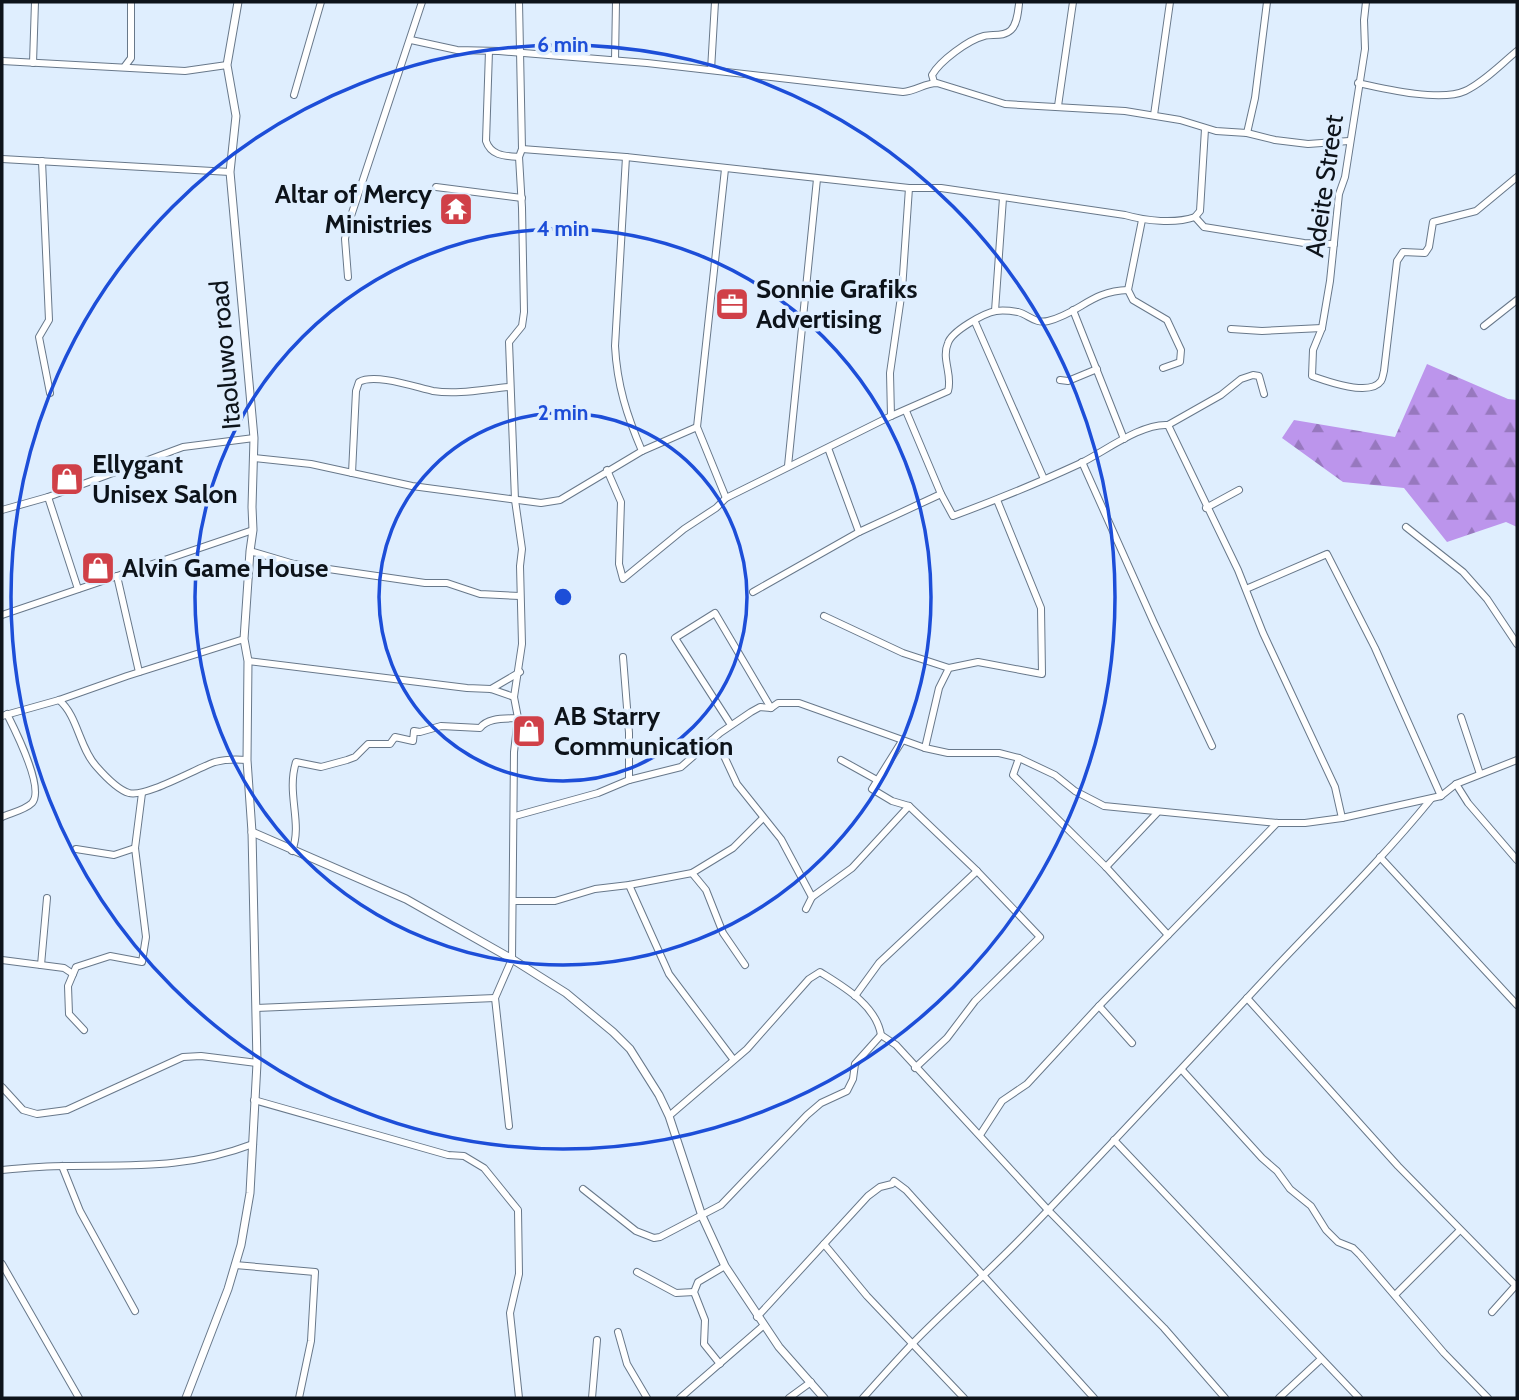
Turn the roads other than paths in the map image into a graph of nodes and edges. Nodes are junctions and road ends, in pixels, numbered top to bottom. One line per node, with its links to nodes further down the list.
1 (34, 2): 20 (street)
2 (131, 2): 22 (street)
3 (238, 2): 21 (street, Itaoluwo road)
4 (321, 2): 26 (street)
5 (422, 2): 14 (street)
6 (519, 2): 17 (street)
7 (616, 2): 18 (street)
8 (715, 2): 23 (street)
9 (1073, 2): 27 (street)
10 (1170, 2): 28 (street)
11 (1267, 2): 30 (street)
12 (1366, 2): 25 (street, Adeite Street)
13 (1018, 4): 24 (street)
14 (411, 40): 15 (street); 48 (street)
15 (489, 51): 17 (street); 33 (street)
16 (1517, 51): 25 (street)
17 (519, 53): 18 (street); 32 (street)
18 (615, 60): 23 (street)
19 (2, 61): 20 (street)
20 (33, 63): 22 (street)
21 (227, 65): 22 (street); 38 (street, Itaoluwo road)
22 (124, 66)
23 (711, 70): 24 (street)
24 (934, 82): 27 (street)
25 (1359, 83): 31 (street, Adeite Street)
26 (294, 95)
27 (1058, 106): 28 (street)
28 (1154, 115): 29 (street)
29 (1205, 129): 30 (street); 45 (street)
30 (1247, 133): 31 (street)
31 (1349, 141): 47 (street, Adeite Street)
32 (522, 149): 33 (street); 34 (street)
33 (519, 157): 43 (street)
34 (626, 158): 37 (street); 70 (street)
35 (2, 159): 36 (street)
36 (42, 162): 38 (street); 61 (street)
37 (725, 169): 40 (street); 66 (street)
38 (230, 172): 67 (street, Itaoluwo road)
39 (1517, 177): 55 (street, Adeite Street)
40 (817, 179): 42 (street); 73 (street)
41 (436, 187): 43 (street)
42 (909, 188): 44 (street); 64 (street)
43 (522, 198): 60 (street)
44 (1003, 198): 46 (street); 52 (street)
45 (1195, 218): 46 (street); 47 (street)
46 (1142, 220): 49 (street)
47 (1334, 244): 55 (street, Adeite Street)
48 (348, 277)
49 (1128, 290): 51 (street); 58 (street)
50 (1517, 300): 54 (street)
51 (1073, 310): 52 (street); 57 (street)
52 (995, 311): 53 (street)
53 (975, 322): 63 (street); 76 (street)
54 (1484, 326)
55 (1322, 328): 56 (street)
56 (1231, 329)
57 (1097, 369): 59 (street); 68 (street)
58 (1163, 369)
59 (1060, 380)
60 (509, 387): 75 (street); 81 (street)
61 (50, 393)
62 (1264, 394): 65 (street)
63 (906, 411): 64 (street); 78 (street)
64 (891, 416): 69 (street)
65 (1168, 425): 68 (street); 83 (street)
66 (697, 427): 70 (street); 80 (street)
67 (254, 438): 71 (street, Itaoluwo road); 79 (street)
68 (1124, 439): 72 (street)
69 (828, 448): 73 (street); 87 (street)
70 (642, 451): 74 (street)
71 (254, 458): 75 (street); 86 (street, Itaoluwo road)
72 (1082, 462): 76 (street); 113 (street)
73 (788, 466): 80 (street)
74 (607, 470): 80 (street); 81 (street)
75 (352, 473): 81 (street)
76 (1044, 479): 82 (street)
77 (1239, 490): 83 (street)
78 (941, 494): 82 (street); 87 (street)
79 (48, 497): 84 (street); 90 (street)
80 (726, 498)
81 (515, 500): 93 (street)
82 (997, 500): 100 (street)
83 (1206, 508): 91 (street)
84 (2, 510)
85 (1406, 527): 97 (street)
86 (253, 530): 88 (street, Itaoluwo road); 89 (street)
87 (859, 532): 92 (street)
88 (250, 551): 93 (street); 96 (street, Itaoluwo road)
89 (117, 576): 90 (street); 101 (street)
90 (78, 589): 94 (street)
91 (1246, 589): 124 (street); 131 (street)
92 (753, 592)
93 (520, 596): 102 (street)
94 (2, 615)
95 (824, 616): 100 (street)
96 (244, 639): 99 (street, Itaoluwo road); 101 (street)
97 (1517, 644)
98 (623, 657): 120 (street)
99 (248, 661): 103 (street); 116 (street, Itaoluwo road)
100 (949, 668): 114 (street)
101 (139, 672): 105 (street)
102 (520, 672): 103 (street); 104 (street)
103 (491, 689): 104 (street)
104 (514, 697): 109 (street)
105 (59, 700): 107 (street); 123 (street)
106 (771, 708): 110 (street); 110 (street); 112 (street)
107 (5, 715): 129 (street)
108 (1461, 717): 119 (street)
109 (518, 718): 128 (street); 136 (street)
110 (731, 725): 111 (street)
111 (712, 740): 120 (street); 130 (street)
112 (902, 741): 114 (street); 121 (street)
113 (1212, 746)
114 (925, 748): 115 (street)
115 (1019, 758): 127 (street); 139 (street)
116 (247, 760): 123 (street); 133 (street, Itaoluwo road)
117 (841, 760): 121 (street)
118 (1517, 760): 119 (street)
119 (1480, 774): 122 (street)
120 (629, 780): 128 (street)
121 (877, 780): 126 (street)
122 (1455, 785): 124 (street); 138 (street)
123 (142, 793): 134 (street)
124 (1441, 796): 125 (street)
125 (1431, 799): 131 (street); 137 (street)
126 (909, 806): 140 (street); 143 (street)
127 (1157, 813): 132 (street); 139 (street)
128 (515, 816): 145 (street)
129 (2, 817)
130 (763, 818): 141 (street); 143 (street)
131 (1342, 818): 132 (street)
132 (1277, 823): 147 (street)
133 (251, 832): 136 (street); 158 (street, Itaoluwo road)
134 (135, 848): 135 (street); 152 (street)
135 (76, 849)
136 (292, 851): 148 (street)
137 (1380, 857): 155 (street); 156 (street)
138 (1517, 860)
139 (1106, 867): 147 (street)
140 (976, 871): 153 (street); 164 (street)
141 (692, 873): 142 (street); 151 (street)
142 (629, 886): 145 (street); 162 (street)
143 (812, 897): 146 (street)
144 (47, 898): 150 (street)
145 (513, 901): 148 (street)
146 (806, 909)
147 (1168, 935): 157 (street)
148 (512, 958): 154 (street); 168 (street)
149 (2, 960): 150 (street)
150 (41, 965): 152 (street)
151 (745, 965)
152 (73, 974): 159 (street)
153 (855, 996): 160 (street); 162 (street)
154 (495, 998): 158 (street); 169 (street)
155 (1247, 998): 165 (street); 178 (street)
156 (1517, 1005)
157 (1099, 1006): 161 (street); 170 (street)
158 (256, 1008): 163 (street, Itaoluwo road)
159 (84, 1030)
160 (881, 1035): 164 (street); 177 (street)
161 (1132, 1043)
162 (733, 1059): 168 (street)
163 (257, 1063): 166 (street); 167 (street, Itaoluwo road)
164 (915, 1068): 170 (street)
165 (1182, 1070): 171 (street); 187 (street)
166 (2, 1087)
167 (254, 1100): 172 (street, Itaoluwo road); 201 (street)
168 (669, 1116): 177 (street)
169 (509, 1126)
170 (980, 1135): 176 (street)
171 (1114, 1140): 176 (street); 195 (street)
172 (253, 1144): 173 (street); 181 (street, Itaoluwo road)
173 (62, 1166): 174 (street); 188 (street)
174 (2, 1170)
175 (583, 1189): 177 (street)
176 (1048, 1210): 184 (street); 210 (street)
177 (702, 1216): 182 (street)
178 (1460, 1230): 185 (street); 187 (street)
179 (824, 1244): 184 (street); 190 (street); 194 (street)
180 (2, 1264): 198 (street)
181 (235, 1265): 199 (street, Itaoluwo road); 200 (street)
182 (725, 1266): 186 (street); 190 (street)
183 (638, 1272): 186 (street)
184 (982, 1276): 194 (street); 209 (street)
185 (1517, 1285): 189 (street)
186 (694, 1293): 196 (street)
187 (1395, 1294): 213 (street)
188 (135, 1311)
189 (1492, 1312)
190 (757, 1317): 191 (street)
191 (764, 1326): 196 (street); 197 (street)
192 (618, 1332): 203 (street)
193 (597, 1340): 202 (street)
194 (913, 1343): 207 (street); 208 (street)
195 (1321, 1359): 211 (street); 212 (street)
196 (720, 1364): 204 (street)
197 (811, 1382): 205 (street); 206 (street)
198 (79, 1398)
199 (186, 1398)
200 (299, 1398)
201 (519, 1398)
202 (592, 1398)
203 (647, 1398)
204 (680, 1398)
205 (789, 1398)
206 (824, 1398)
207 (863, 1398)
208 (964, 1398)
209 (1094, 1398)
210 (1225, 1398)
211 (1279, 1398)
212 (1359, 1398)
213 (1488, 1398)

